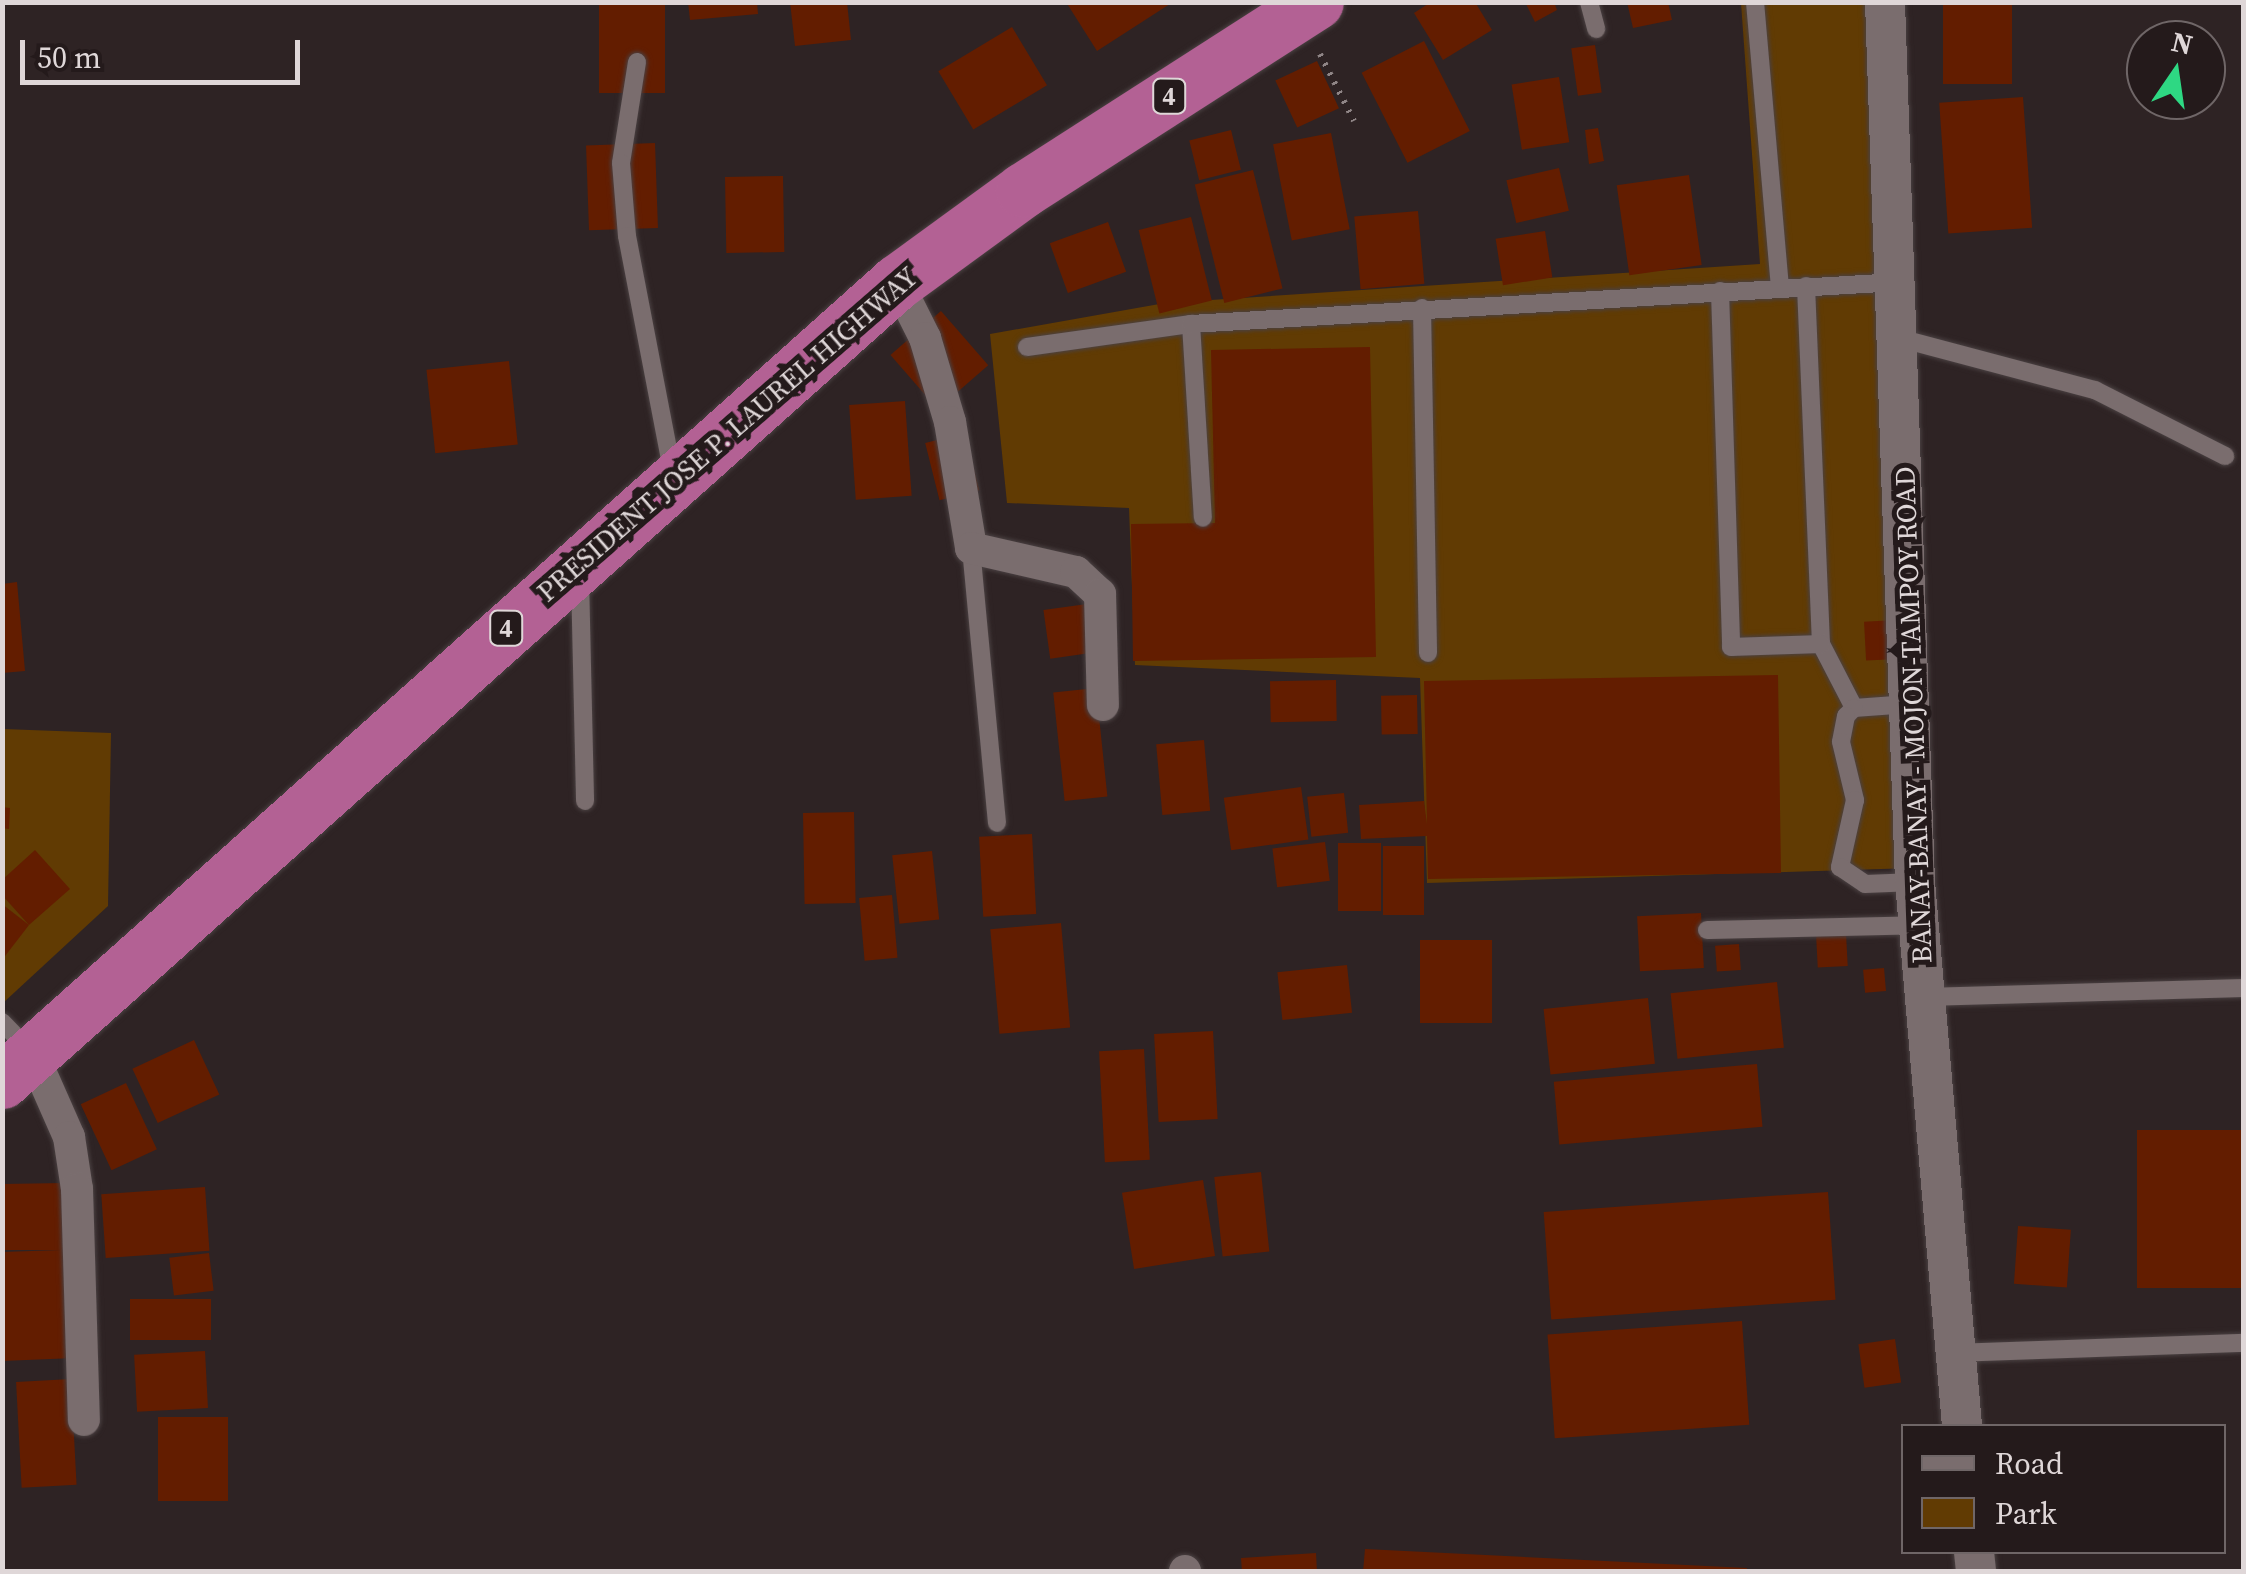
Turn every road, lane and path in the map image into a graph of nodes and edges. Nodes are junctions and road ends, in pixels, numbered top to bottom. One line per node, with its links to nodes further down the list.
1 (1589, 2): 5 (lane)
2 (1756, 2): 11 (lane)
3 (1885, 2): 9 (street, BANAY-BANAY - MOJON-TAMPOY ROAD)
4 (1307, 7): 7 (path); 8 (highway, PRESIDENT JOSE P. LAUREL HIGHWAY / 4)
5 (1596, 29)
6 (637, 62): 18 (lane)
7 (1354, 121)
8 (897, 282): 18 (highway, PRESIDENT JOSE P. LAUREL HIGHWAY / 4); 20 (street)
9 (1898, 282): 10 (lane); 15 (street, BANAY-BANAY - MOJON-TAMPOY ROAD)
10 (1806, 286): 11 (lane); 22 (lane)
11 (1780, 288): 12 (lane)
12 (1720, 290): 13 (lane); 22 (lane)
13 (1422, 308): 14 (lane); 23 (lane)
14 (1190, 324): 16 (lane); 19 (lane)
15 (1899, 338): 17 (lane); 24 (street, BANAY-BANAY - MOJON-TAMPOY ROAD)
16 (1027, 347)
17 (2225, 456)
18 (673, 478): 21 (highway, PRESIDENT JOSE P. LAUREL HIGHWAY / 4)
19 (1203, 518)
20 (971, 548): 25 (street); 28 (lane)
21 (579, 563): 27 (lane); 34 (highway, PRESIDENT JOSE P. LAUREL HIGHWAY / 4)
22 (1821, 644): 26 (lane)
23 (1428, 654)
24 (1910, 704): 26 (lane); 29 (street, BANAY-BANAY - MOJON-TAMPOY ROAD)
25 (1102, 705)
26 (1854, 708): 29 (lane)
27 (585, 801)
28 (997, 824)
29 (1916, 882): 30 (street, BANAY-BANAY - MOJON-TAMPOY ROAD)
30 (1920, 925): 31 (lane); 33 (street, BANAY-BANAY - MOJON-TAMPOY ROAD)
31 (1708, 930)
32 (2244, 988): 33 (lane)
33 (1925, 998): 36 (street, BANAY-BANAY - MOJON-TAMPOY ROAD)
34 (12, 1052): 37 (street)
35 (2244, 1342): 36 (lane)
36 (1954, 1353): 38 (street, BANAY-BANAY - MOJON-TAMPOY ROAD)
37 (84, 1420)
38 (1962, 1424)

